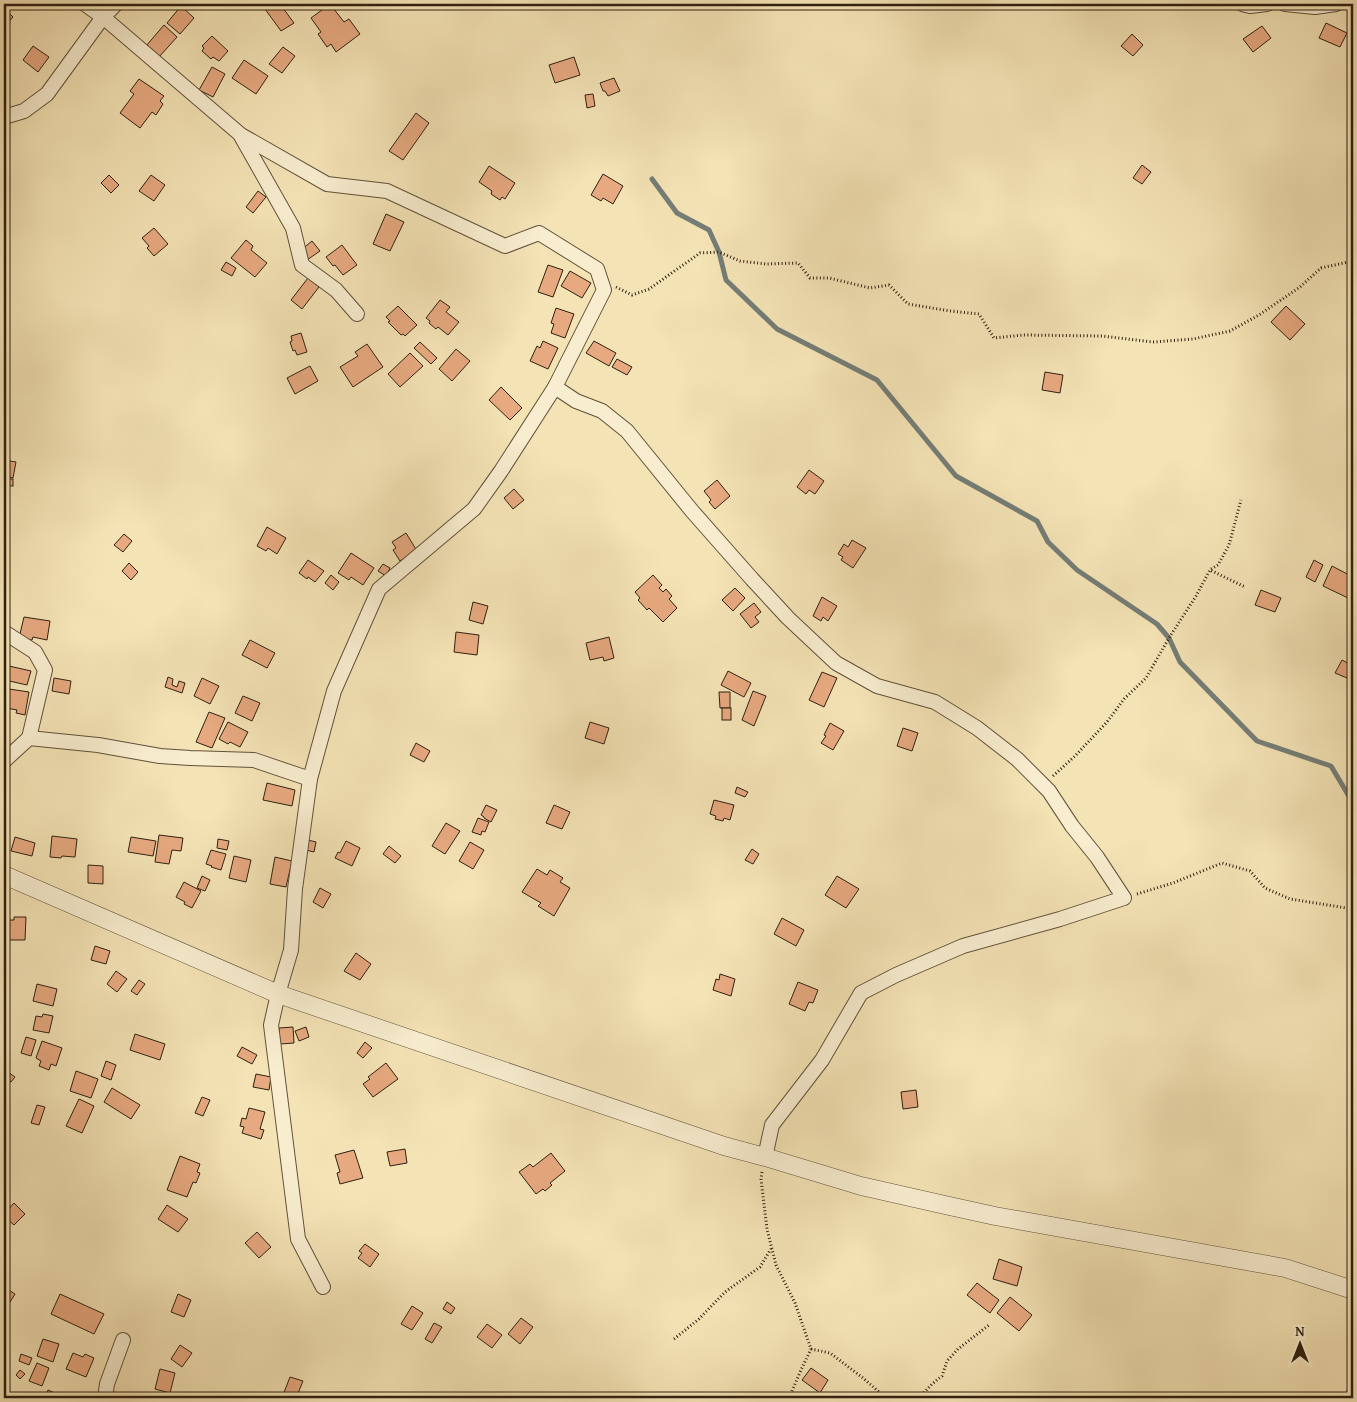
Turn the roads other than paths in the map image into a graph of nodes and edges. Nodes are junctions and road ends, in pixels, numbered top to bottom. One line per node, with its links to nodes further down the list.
1 (85, 4): 7 (street)
2 (116, 4): 7 (street)
3 (1242, 4): 4 (street)
4 (1267, 4)
5 (1285, 4): 6 (street)
6 (1336, 4)
7 (103, 17): 8 (street); 9 (street)
8 (4, 117)
9 (241, 135): 10 (street); 11 (street)
10 (356, 314)
11 (555, 388): 15 (street); 18 (street)
12 (4, 632): 13 (street)
13 (29, 738): 14 (street); 15 (street)
14 (4, 761)
15 (310, 779): 17 (street)
16 (4, 875): 17 (street)
17 (278, 994): 18 (street); 19 (street)
18 (765, 1156): 20 (street)
19 (323, 1287)
20 (1353, 1290)
21 (123, 1340): 22 (street)
22 (105, 1398)

